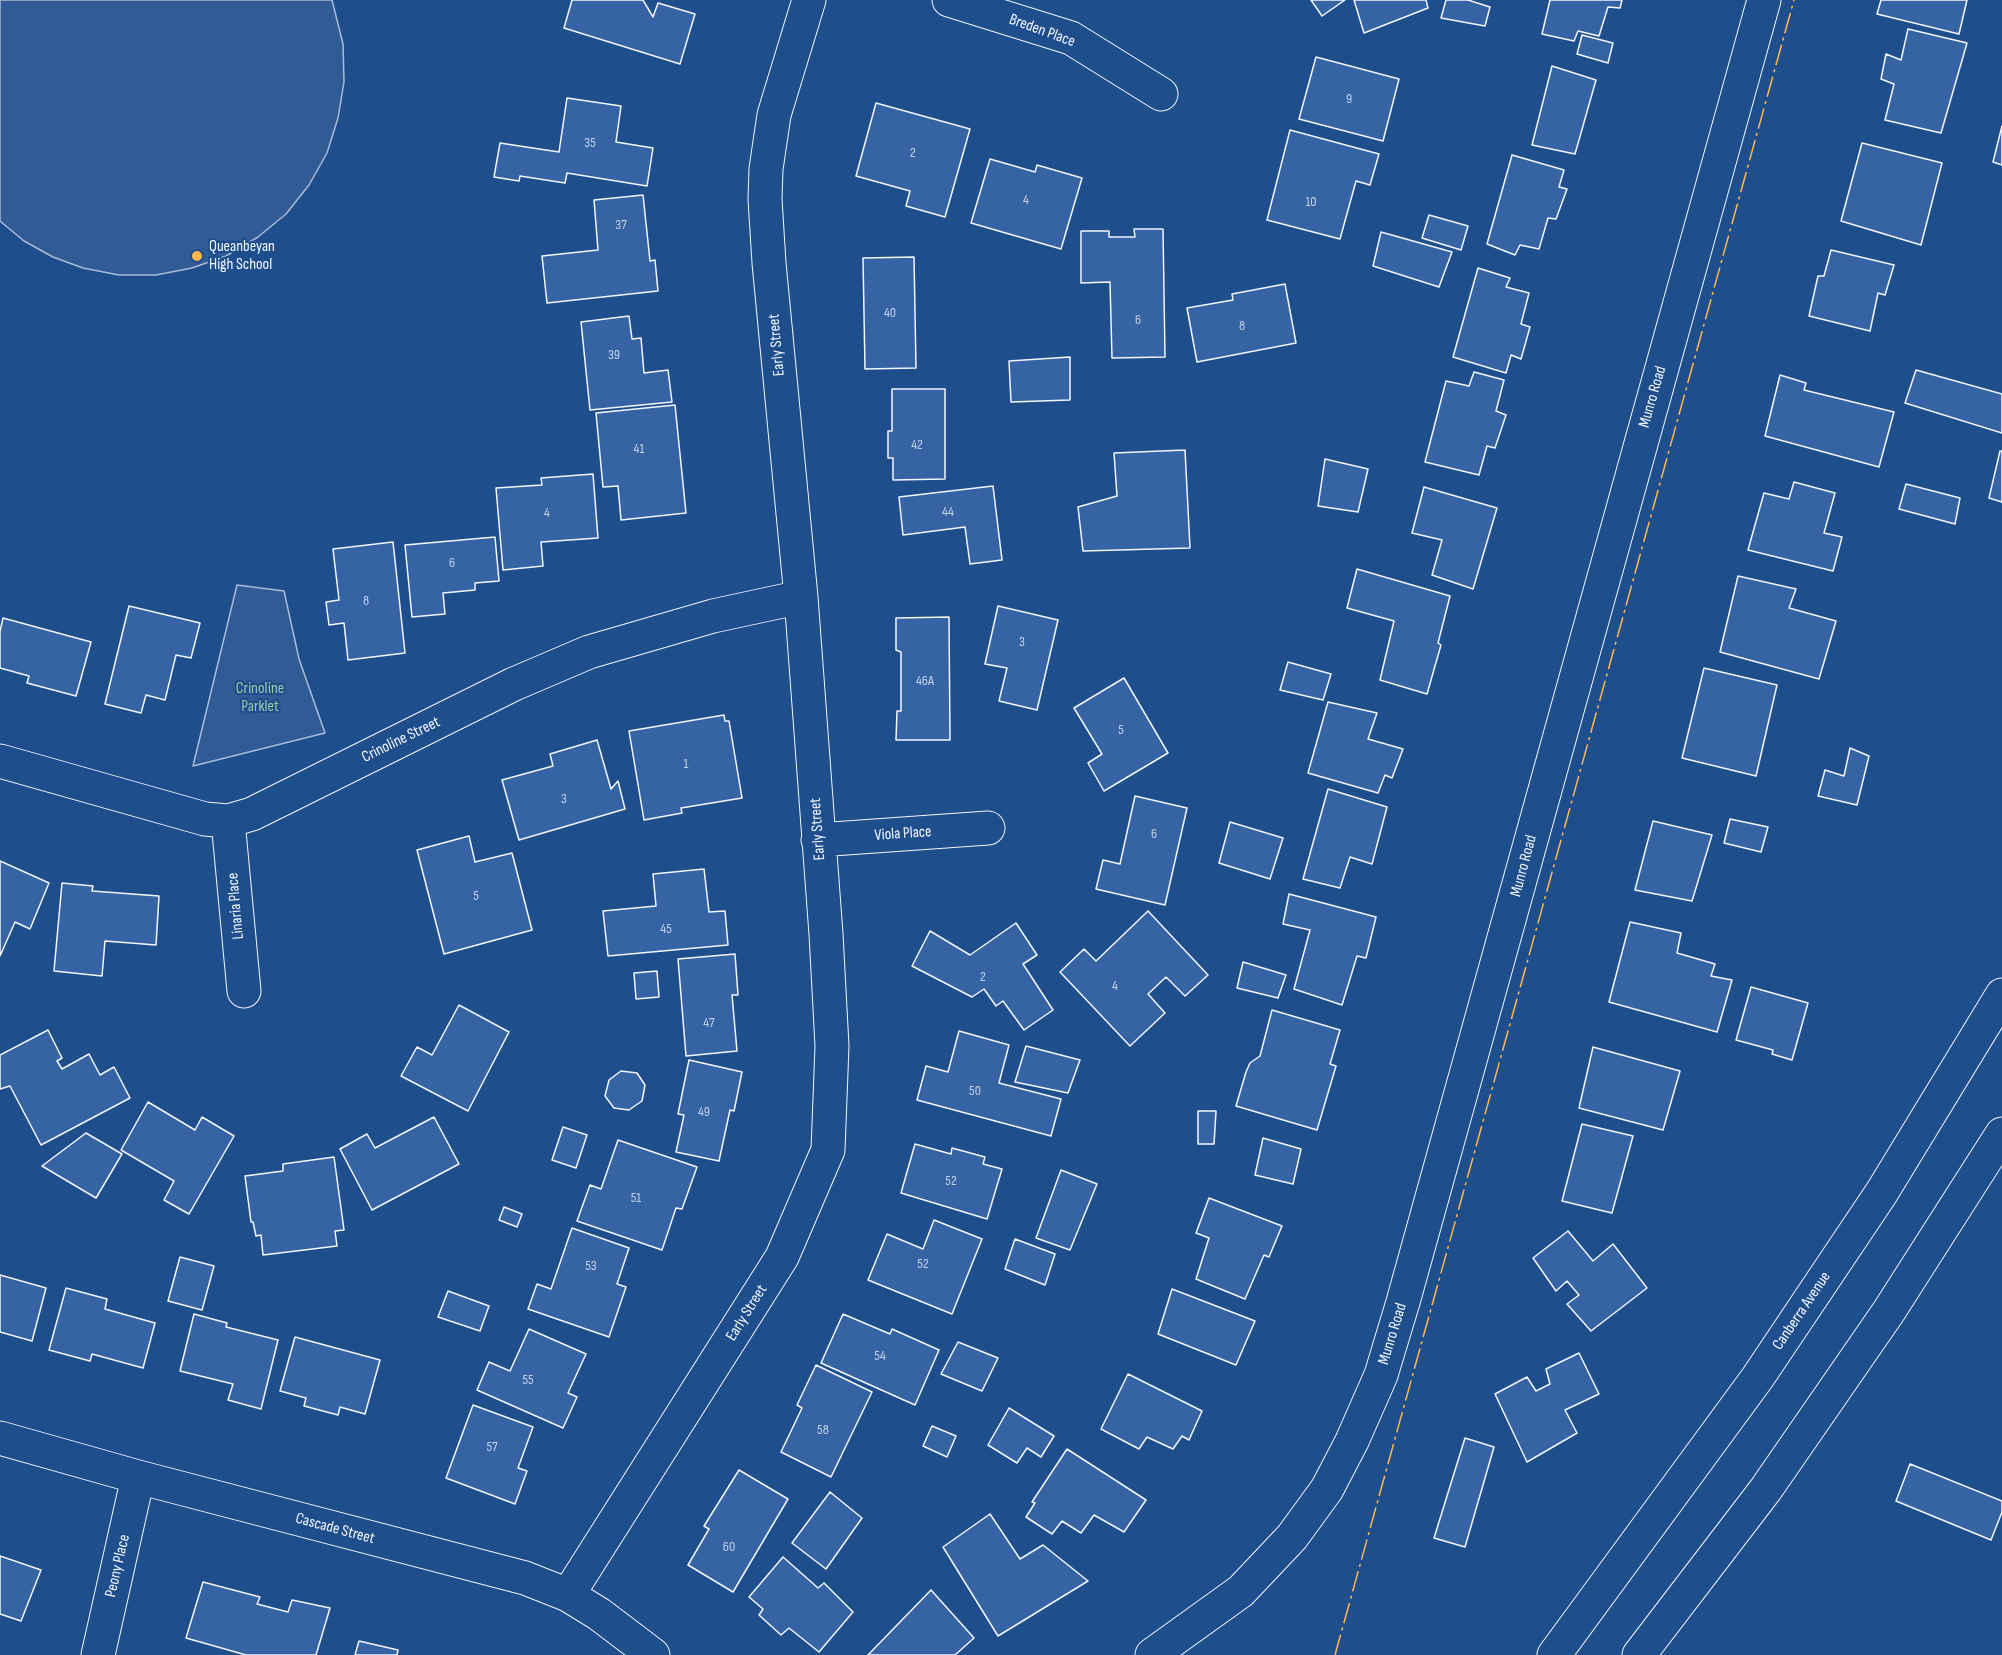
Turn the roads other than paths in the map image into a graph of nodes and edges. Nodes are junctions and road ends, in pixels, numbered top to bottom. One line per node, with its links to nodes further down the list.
1 (808, 0): 5 (main road, Early Street)
2 (949, 0): 4 (main road, Breden Place)
3 (1764, 0): 19 (main road, Munro Road)
4 (1161, 94)
5 (801, 597): 7 (main road, Crinoline Street); 9 (main road, Early Street)
6 (0, 761): 7 (main road, Crinoline Street)
7 (228, 821): 10 (main road, Linaria Place)
8 (988, 828): 9 (main road, Viola Place)
9 (818, 840): 15 (main road, Early Street)
10 (244, 991)
11 (2002, 994): 16 (main road, Canberra Avenue)
12 (2002, 1134): 22 (main road)
13 (0, 1438): 14 (main road, Cascade Street)
14 (138, 1477): 15 (main road, Cascade Street); 17 (main road, Peony Place)
15 (568, 1595): 18 (main road, Cascade Street)
16 (1584, 1615): 20 (main road, Canberra Avenue); 21 (main road, Canberra Avenue)
17 (98, 1655)
18 (653, 1655)
19 (1152, 1655)
20 (1546, 1655)
21 (1554, 1655)
22 (1639, 1655)

